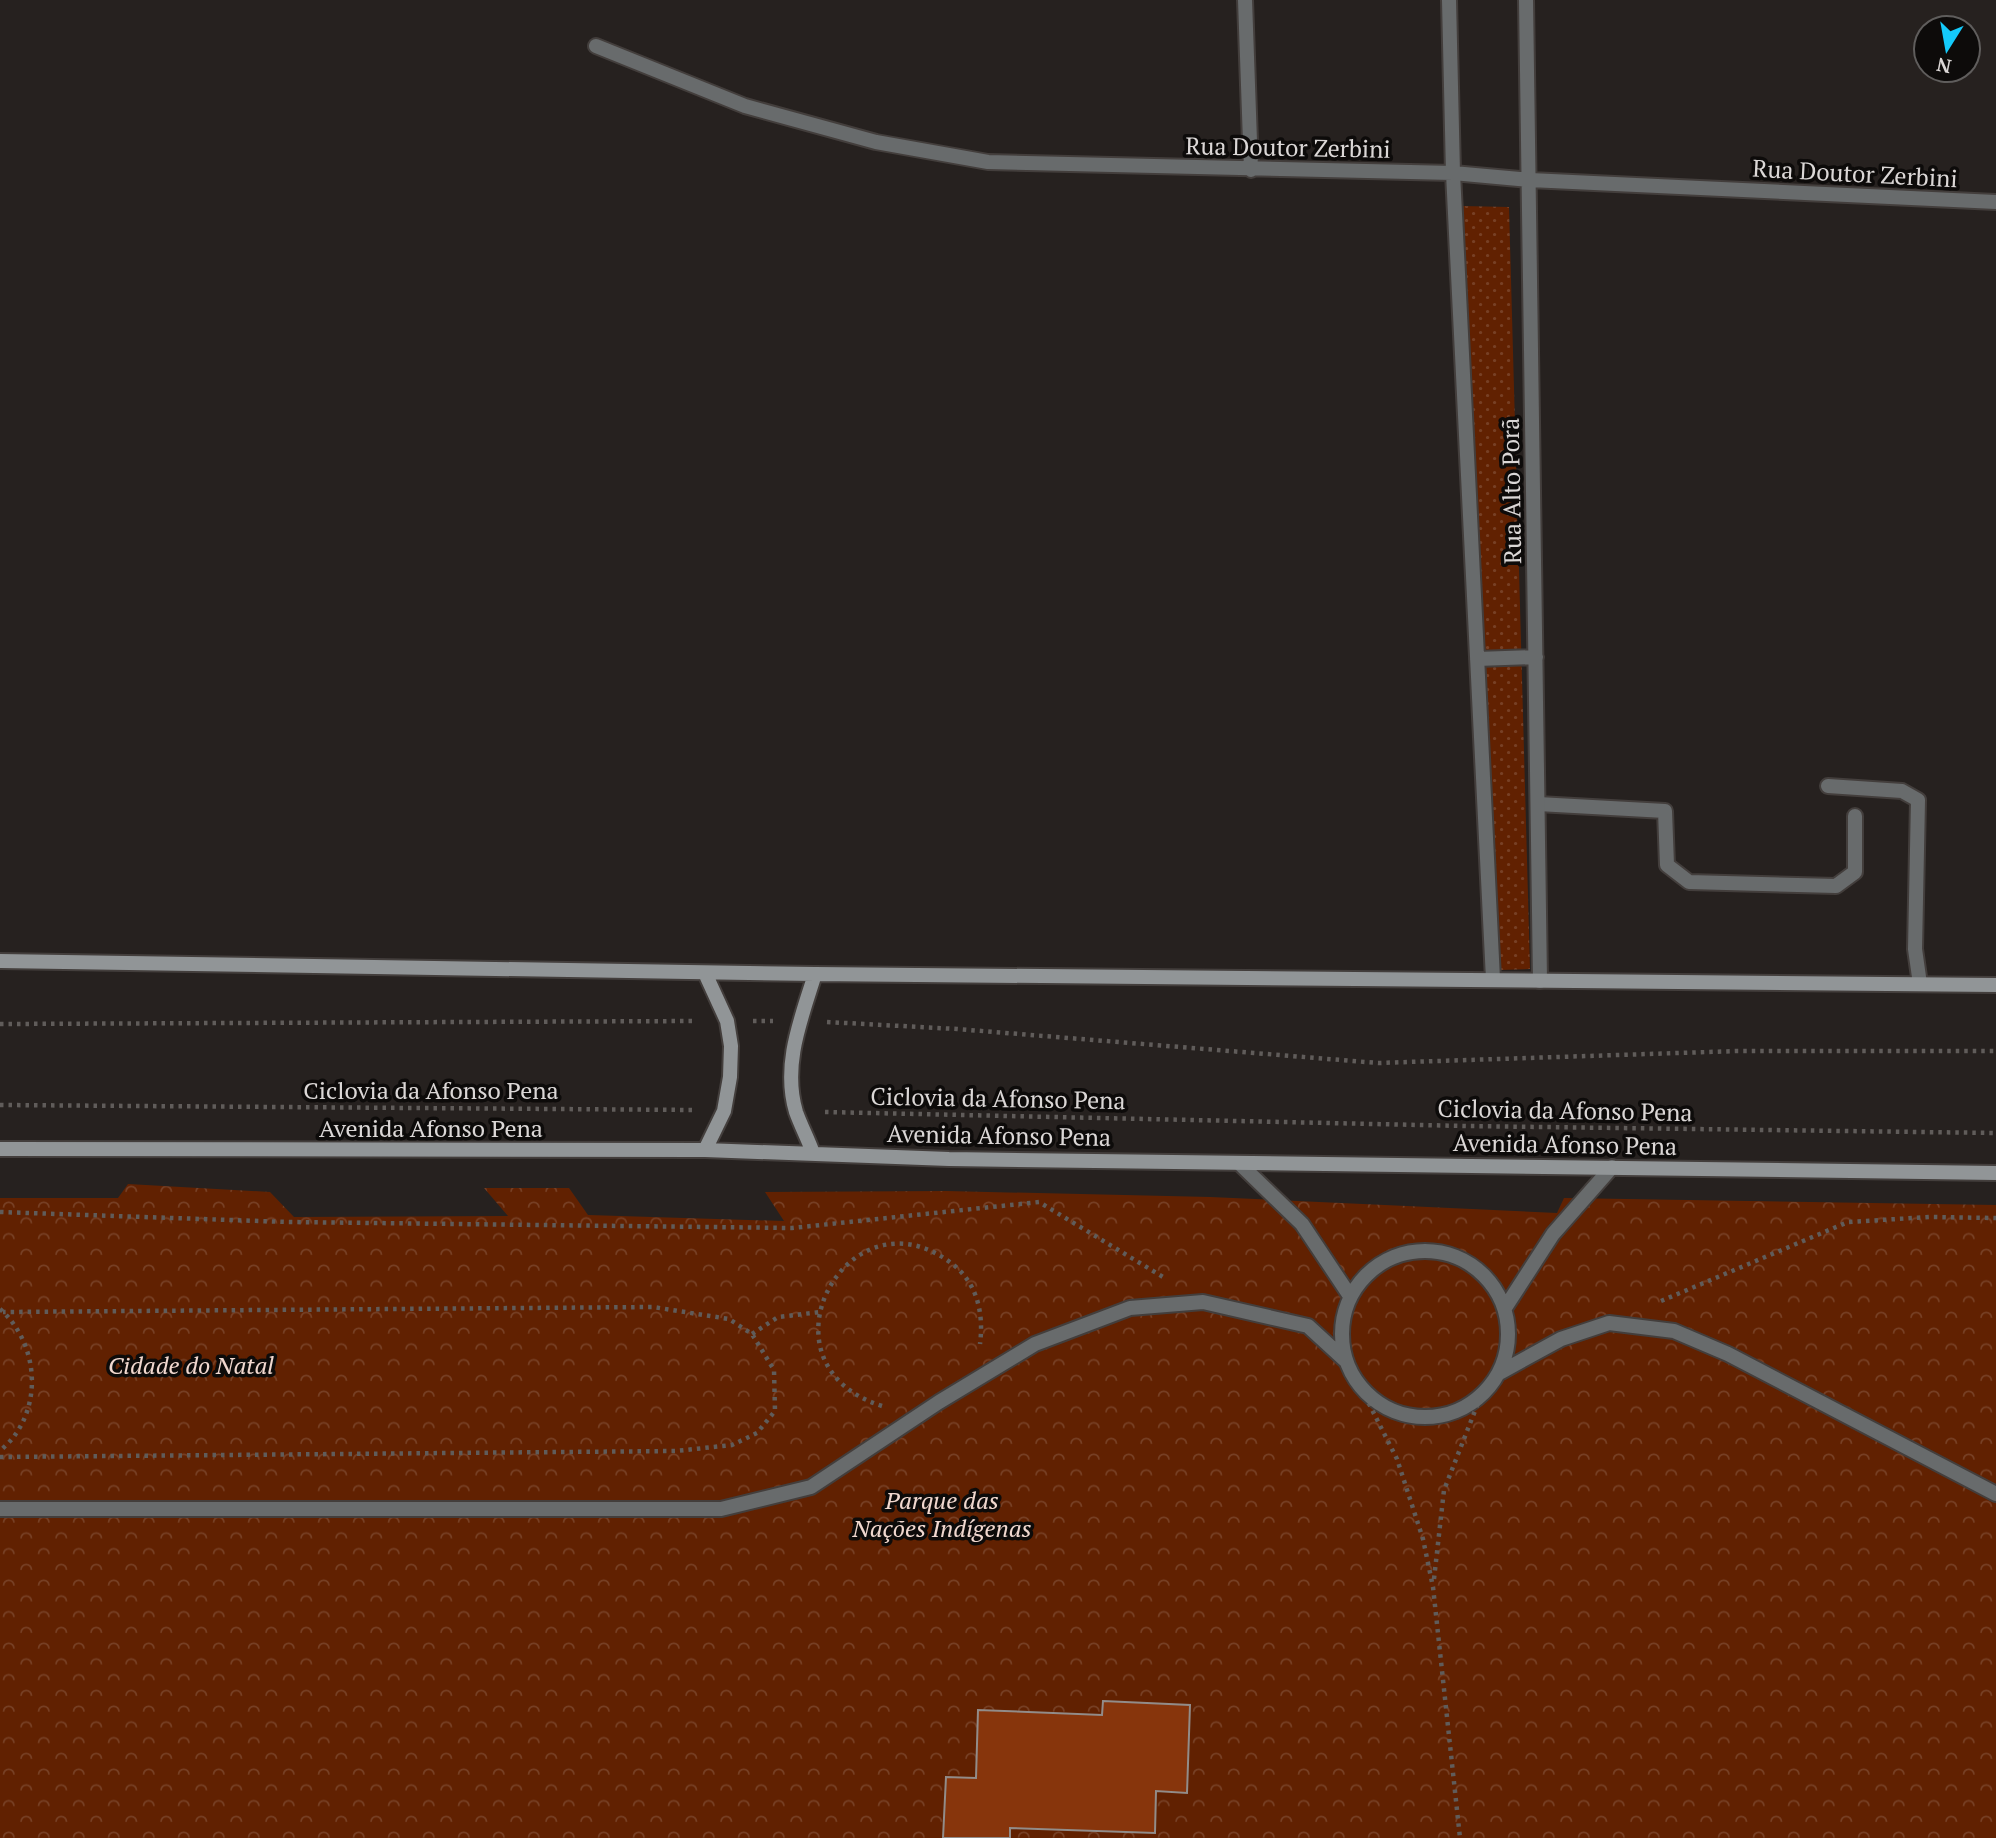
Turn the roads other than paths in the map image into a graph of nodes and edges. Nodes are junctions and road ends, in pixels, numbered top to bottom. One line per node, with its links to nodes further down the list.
1 (1245, 0): 5 (street)
2 (1449, 0): 6 (street, Rua Alto Porã)
3 (1526, 0): 7 (street, Rua Alto Porã)
4 (596, 46): 5 (street, Rua Doutor Zerbini)
5 (1251, 170): 6 (street, Rua Doutor Zerbini)
6 (1452, 173): 7 (street, Rua Doutor Zerbini); 10 (street, Rua Alto Porã)
7 (1530, 180): 8 (street, Rua Doutor Zerbini); 9 (street, Rua Alto Porã)
8 (1996, 202)
9 (1536, 657): 10 (street); 12 (street, Rua Alto Porã)
10 (1477, 659): 17 (street, Rua Alto Porã)
11 (1828, 786): 19 (street)
12 (1538, 804): 13 (street); 18 (street, Rua Alto Porã)
13 (1855, 816)
14 (0, 961): 15 (main road)
15 (705, 973): 16 (main road); 22 (main road)
16 (815, 974): 17 (main road); 23 (main road)
17 (1493, 979): 18 (main road)
18 (1540, 981): 19 (main road)
19 (1920, 984): 20 (main road)
20 (1996, 985)
21 (0, 1149): 22 (main road, Avenida Afonso Pena)
22 (705, 1150): 23 (main road, Avenida Afonso Pena)
23 (813, 1153): 24 (main road, Avenida Afonso Pena)
24 (1239, 1163): 25 (main road, Avenida Afonso Pena); 27 (street)
25 (1612, 1167): 26 (main road, Avenida Afonso Pena); 28 (street)
26 (1996, 1173)
27 (1350, 1296): 28 (street); 29 (street)
28 (1505, 1308): 30 (street)
29 (1345, 1360): 30 (street); 32 (street)
30 (1501, 1372): 31 (street)
31 (1996, 1494)
32 (0, 1509)

